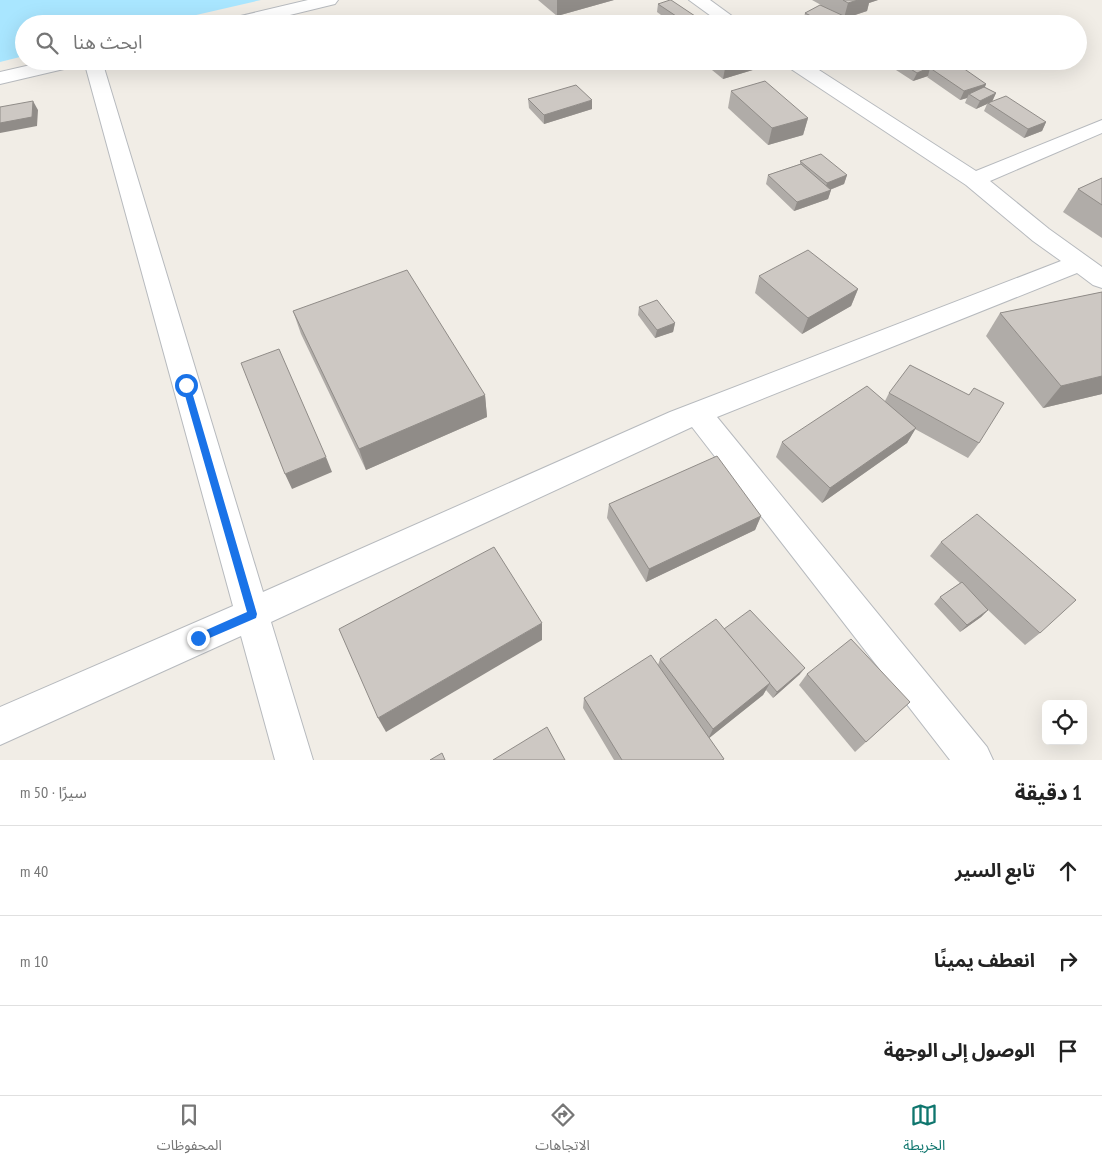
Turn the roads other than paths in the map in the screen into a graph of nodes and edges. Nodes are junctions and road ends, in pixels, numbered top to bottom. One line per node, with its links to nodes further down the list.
1 (329, 0): 3 (street)
2 (698, 0): 4 (street)
3 (267, 15)
4 (720, 15)
5 (35, 70): 8 (street)
6 (95, 70): 13 (street)
7 (806, 70): 10 (street)
8 (0, 78)
9 (1102, 126): 10 (street)
10 (974, 180): 11 (street)
11 (1091, 271): 12 (street)
12 (697, 413): 13 (street); 16 (street)
13 (252, 614): 14 (street); 15 (street)
14 (0, 726)
15 (294, 760)
16 (974, 760)

